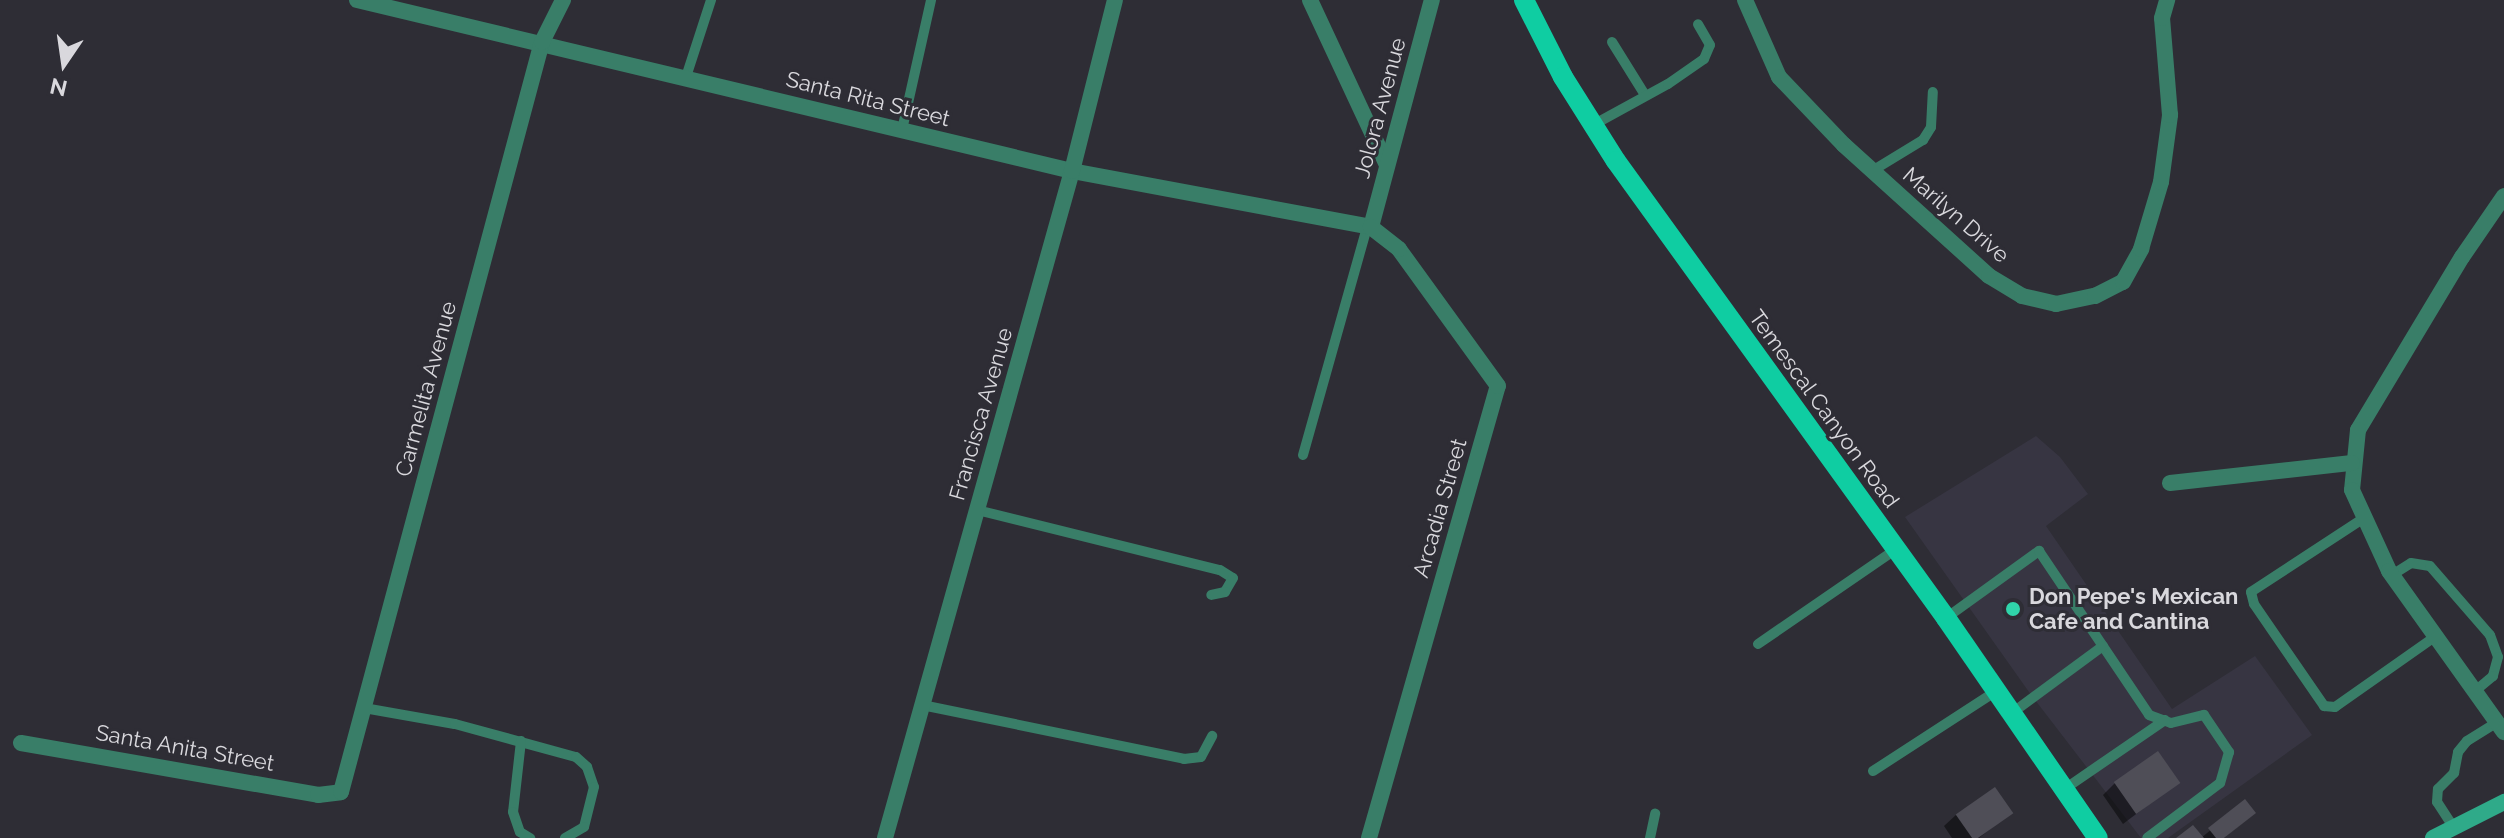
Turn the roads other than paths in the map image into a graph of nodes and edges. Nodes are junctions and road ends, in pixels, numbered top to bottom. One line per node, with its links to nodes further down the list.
1 (357, 0): 12 (street, Santa Rita Street)
2 (563, 0): 12 (street, Carmelita Avenue)
3 (711, 0): 14 (lane)
4 (931, 0): 18 (lane)
5 (1115, 0): 20 (street, Francisca Avenue)
6 (1310, 0): 19 (street)
7 (1432, 0): 19 (street, Jolora Avenue)
8 (1524, 0): 17 (main road, Temescal Canyon Road)
9 (1745, 0): 21 (street, Marilyn Drive)
10 (2167, 0): 21 (street, Marilyn Drive)
11 (1698, 24): 16 (lane)
12 (542, 42): 14 (street, Santa Rita Street); 39 (street, Carmelita Avenue)
13 (1612, 42): 16 (lane)
14 (686, 77): 18 (street, Santa Rita Street)
15 (1933, 92): 21 (lane)
16 (1645, 95): 17 (lane)
17 (1593, 125): 29 (main road, Temescal Canyon Road)
18 (902, 130): 20 (street, Santa Rita Street)
19 (1386, 163): 23 (street, Jolora Avenue)
20 (1072, 171): 23 (street, Santa Rita Street); 27 (street, Francisca Avenue)
21 (1872, 171)
22 (2504, 196): 25 (street)
23 (1369, 227): 24 (lane); 55 (street, Arcadia Street)
24 (1303, 455)
25 (2352, 463): 26 (street); 28 (street)
26 (2170, 483)
27 (977, 510): 31 (lane); 38 (street, Francisca Avenue)
28 (2364, 518): 30 (street); 33 (lane)
29 (1896, 549): 32 (main road, Temescal Canyon Road); 34 (lane)
30 (2392, 575): 33 (street); 37 (lane)
31 (1211, 595)
32 (1946, 618): 35 (lane); 36 (main road, Temescal Canyon Road)
33 (2436, 636): 37 (street)
34 (1758, 644)
35 (2103, 646): 40 (lane); 41 (lane)
36 (1996, 691): 40 (main road, Temescal Canyon Road); 46 (lane)
37 (2475, 691): 42 (street)
38 (922, 705): 43 (lane); 54 (street, Francisca Avenue)
39 (364, 708): 44 (lane); 48 (street, Carmelita Avenue)
40 (2012, 713): 47 (main road, Temescal Canyon Road)
41 (2165, 720): 47 (lane); 58 (lane)
42 (2501, 727): 51 (lane)
43 (1212, 736)
44 (521, 741): 52 (lane); 53 (lane)
45 (21, 743): 48 (street, Santa Anita Street)
46 (1873, 771)
47 (2066, 788): 57 (main road, Temescal Canyon Road)
48 (341, 792)
49 (2504, 802): 51 (main road)
50 (1655, 814): 56 (lane)
51 (2454, 828): 59 (main road)
52 (530, 838)
53 (565, 838)
54 (885, 838)
55 (1369, 838)
56 (1650, 838)
57 (2098, 838)
58 (2147, 838)
59 (2433, 838)

